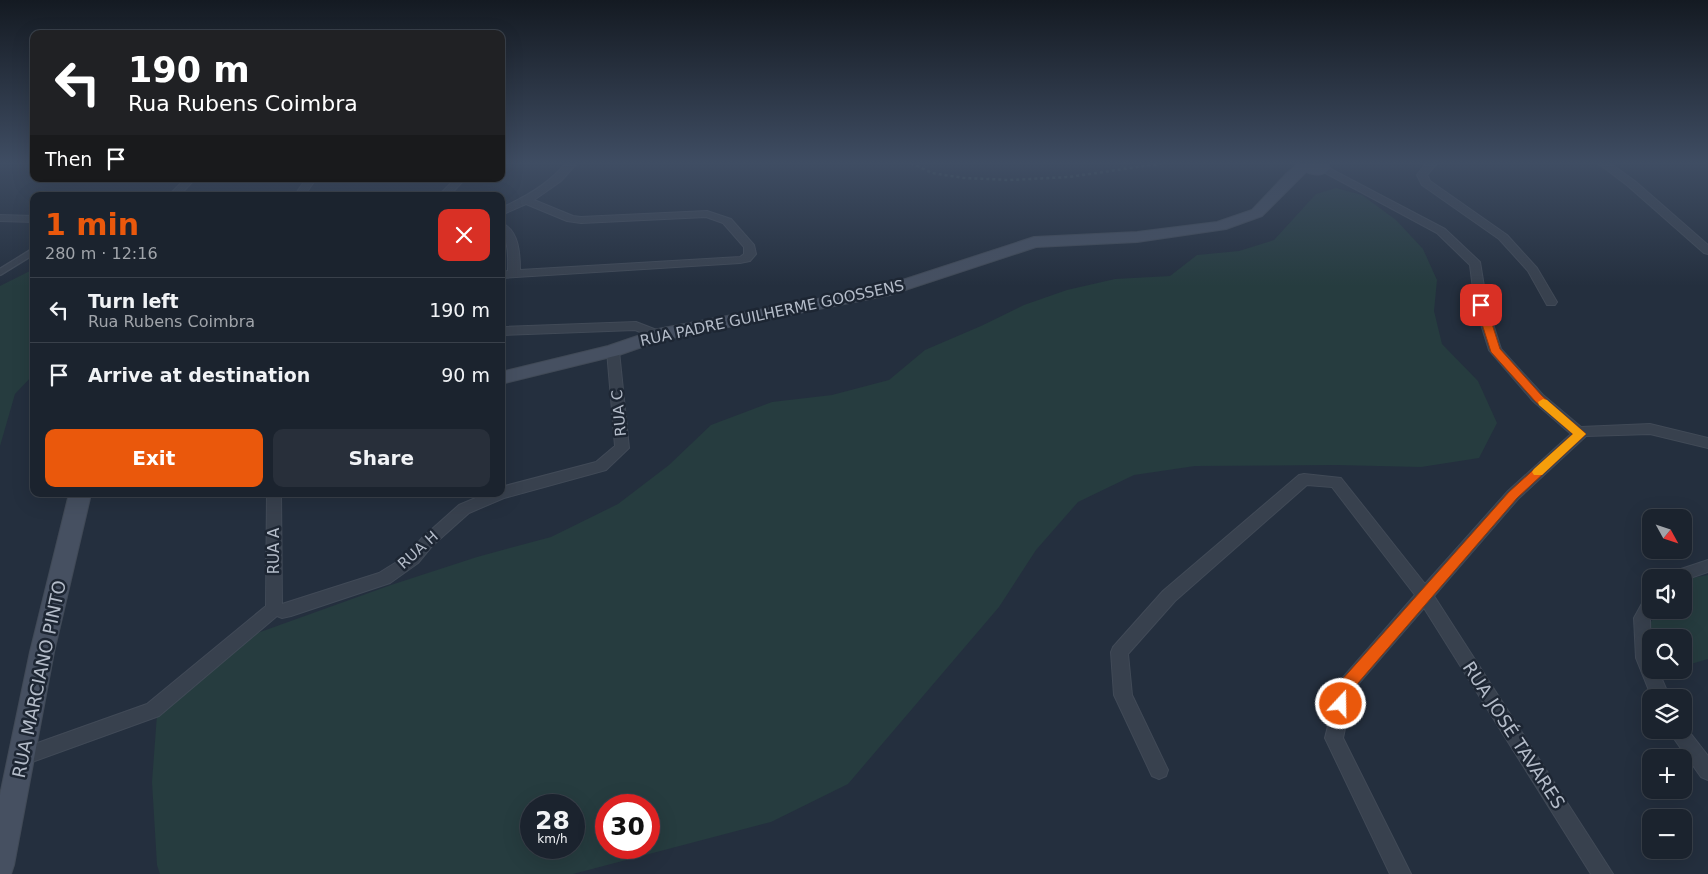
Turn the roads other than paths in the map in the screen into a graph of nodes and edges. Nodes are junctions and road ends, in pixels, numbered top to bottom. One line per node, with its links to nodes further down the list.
1 (520, 204): 7 (street)
2 (534, 204): 14 (street)
3 (1266, 204): 18 (street, RUA PADRE GUILHERME GOOSSENS)
4 (1390, 204): 21 (street)
5 (1456, 204): 16 (street)
6 (1654, 204): 11 (street)
7 (505, 210)
8 (0, 218): 9 (street)
9 (30, 219)
10 (505, 229): 14 (street)
11 (1708, 251)
12 (30, 253): 13 (lane)
13 (0, 272)
14 (514, 274): 15 (street)
15 (505, 275)
16 (1551, 302)
17 (505, 331): 18 (street)
18 (658, 335): 19 (street, RUA PADRE GUILHERME GOOSSENS)
19 (613, 350): 20 (street, RUA PADRE GUILHERME GOOSSENS); 23 (street, RUA C)
20 (505, 377)
21 (1580, 434): 22 (street); 30 (street)
22 (1708, 443)
23 (601, 466): 24 (street, RUA H)
24 (505, 492)
25 (79, 497): 35 (street, RUA MARCIANO PINTO)
26 (274, 497): 31 (street, RUA A)
27 (491, 497): 31 (street, RUA H)
28 (1708, 566): 29 (street)
29 (1692, 571)
30 (1425, 596): 36 (street, RUA JOSÉ TAVARES); 39 (street); 40 (street, RUA JOSÉ TAVARES)
31 (274, 609): 35 (street)
32 (1642, 619): 33 (street)
33 (1657, 689)
34 (1684, 739): 37 (street)
35 (22, 757): 38 (street, RUA MARCIANO PINTO)
36 (1159, 770)
37 (1708, 771)
38 (0, 865)
39 (1401, 874)
40 (1603, 874)

